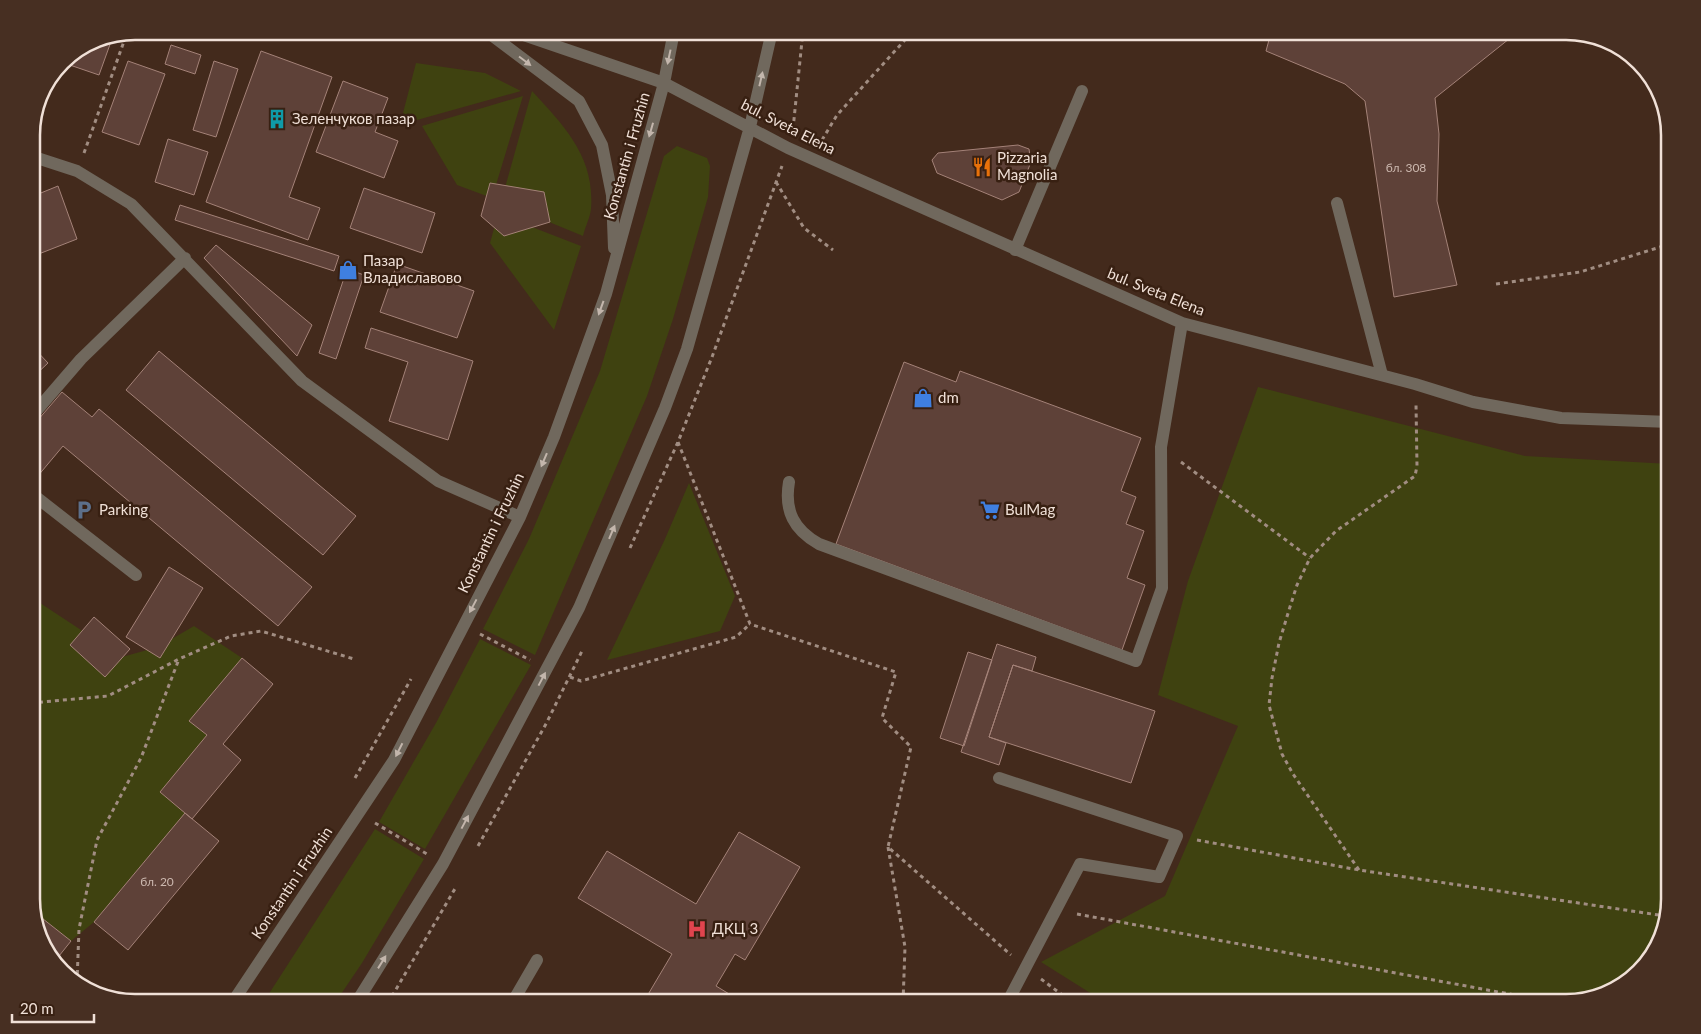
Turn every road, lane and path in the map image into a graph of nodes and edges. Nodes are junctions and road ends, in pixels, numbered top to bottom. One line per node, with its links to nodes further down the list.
1 (498, 40): 21 (street, one-way to 21)
2 (538, 40): 8 (street, bul. Sveta Elena)
3 (672, 40): 8 (street, Konstantin i Fruzhin, one-way to 8)
4 (770, 40): 10 (street, one-way to 4)
5 (802, 40): 11 (path)
6 (905, 40): 13 (path)
7 (123, 41): 14 (path)
8 (664, 83): 10 (street, bul. Sveta Elena); 21 (street, Konstantin i Fruzhin, one-way to 21)
9 (1082, 91): 19 (street)
10 (750, 127): 13 (street, bul. Sveta Elena); 27 (street)
11 (792, 130)
12 (40, 159): 14 (street)
13 (813, 159): 19 (street, bul. Sveta Elena)
14 (77, 171): 20 (street)
15 (776, 182): 18 (path)
16 (1337, 203): 24 (street)
17 (1661, 247): 22 (path)
18 (833, 250)
19 (1015, 250): 23 (street, bul. Sveta Elena)
20 (185, 258): 26 (street); 32 (street)
21 (615, 261): 32 (street, Konstantin i Fruzhin, one-way to 32)
22 (1496, 284)
23 (1182, 323): 24 (street, bul. Sveta Elena); 29 (street)
24 (1382, 376): 25 (street, bul. Sveta Elena)
25 (1415, 384): 28 (street, bul. Sveta Elena); 33 (path)
26 (40, 408)
27 (665, 408): 35 (path); 50 (street, one-way to 27)
28 (1661, 422)
29 (1161, 447): 30 (street); 33 (path)
30 (789, 482)
31 (40, 499): 34 (street)
32 (520, 517): 49 (street, Konstantin i Fruzhin, one-way to 49)
33 (1310, 558): 43 (path)
34 (136, 575)
35 (750, 624): 38 (path); 42 (path)
36 (179, 659): 37 (path); 39 (path); 48 (path)
37 (354, 660)
38 (581, 681)
39 (40, 702)
40 (999, 778): 41 (street)
41 (1177, 836): 43 (path); 44 (street)
42 (888, 847): 47 (path); 52 (path)
43 (1359, 870): 45 (path)
44 (1055, 910): 47 (street); 55 (path)
45 (1659, 915)
46 (537, 960): 51 (street)
47 (1024, 967): 53 (street); 54 (path)
48 (77, 974)
49 (238, 994)
50 (362, 994)
51 (517, 994)
52 (902, 994)
53 (1011, 994)
54 (1061, 994)
55 (1509, 994)

